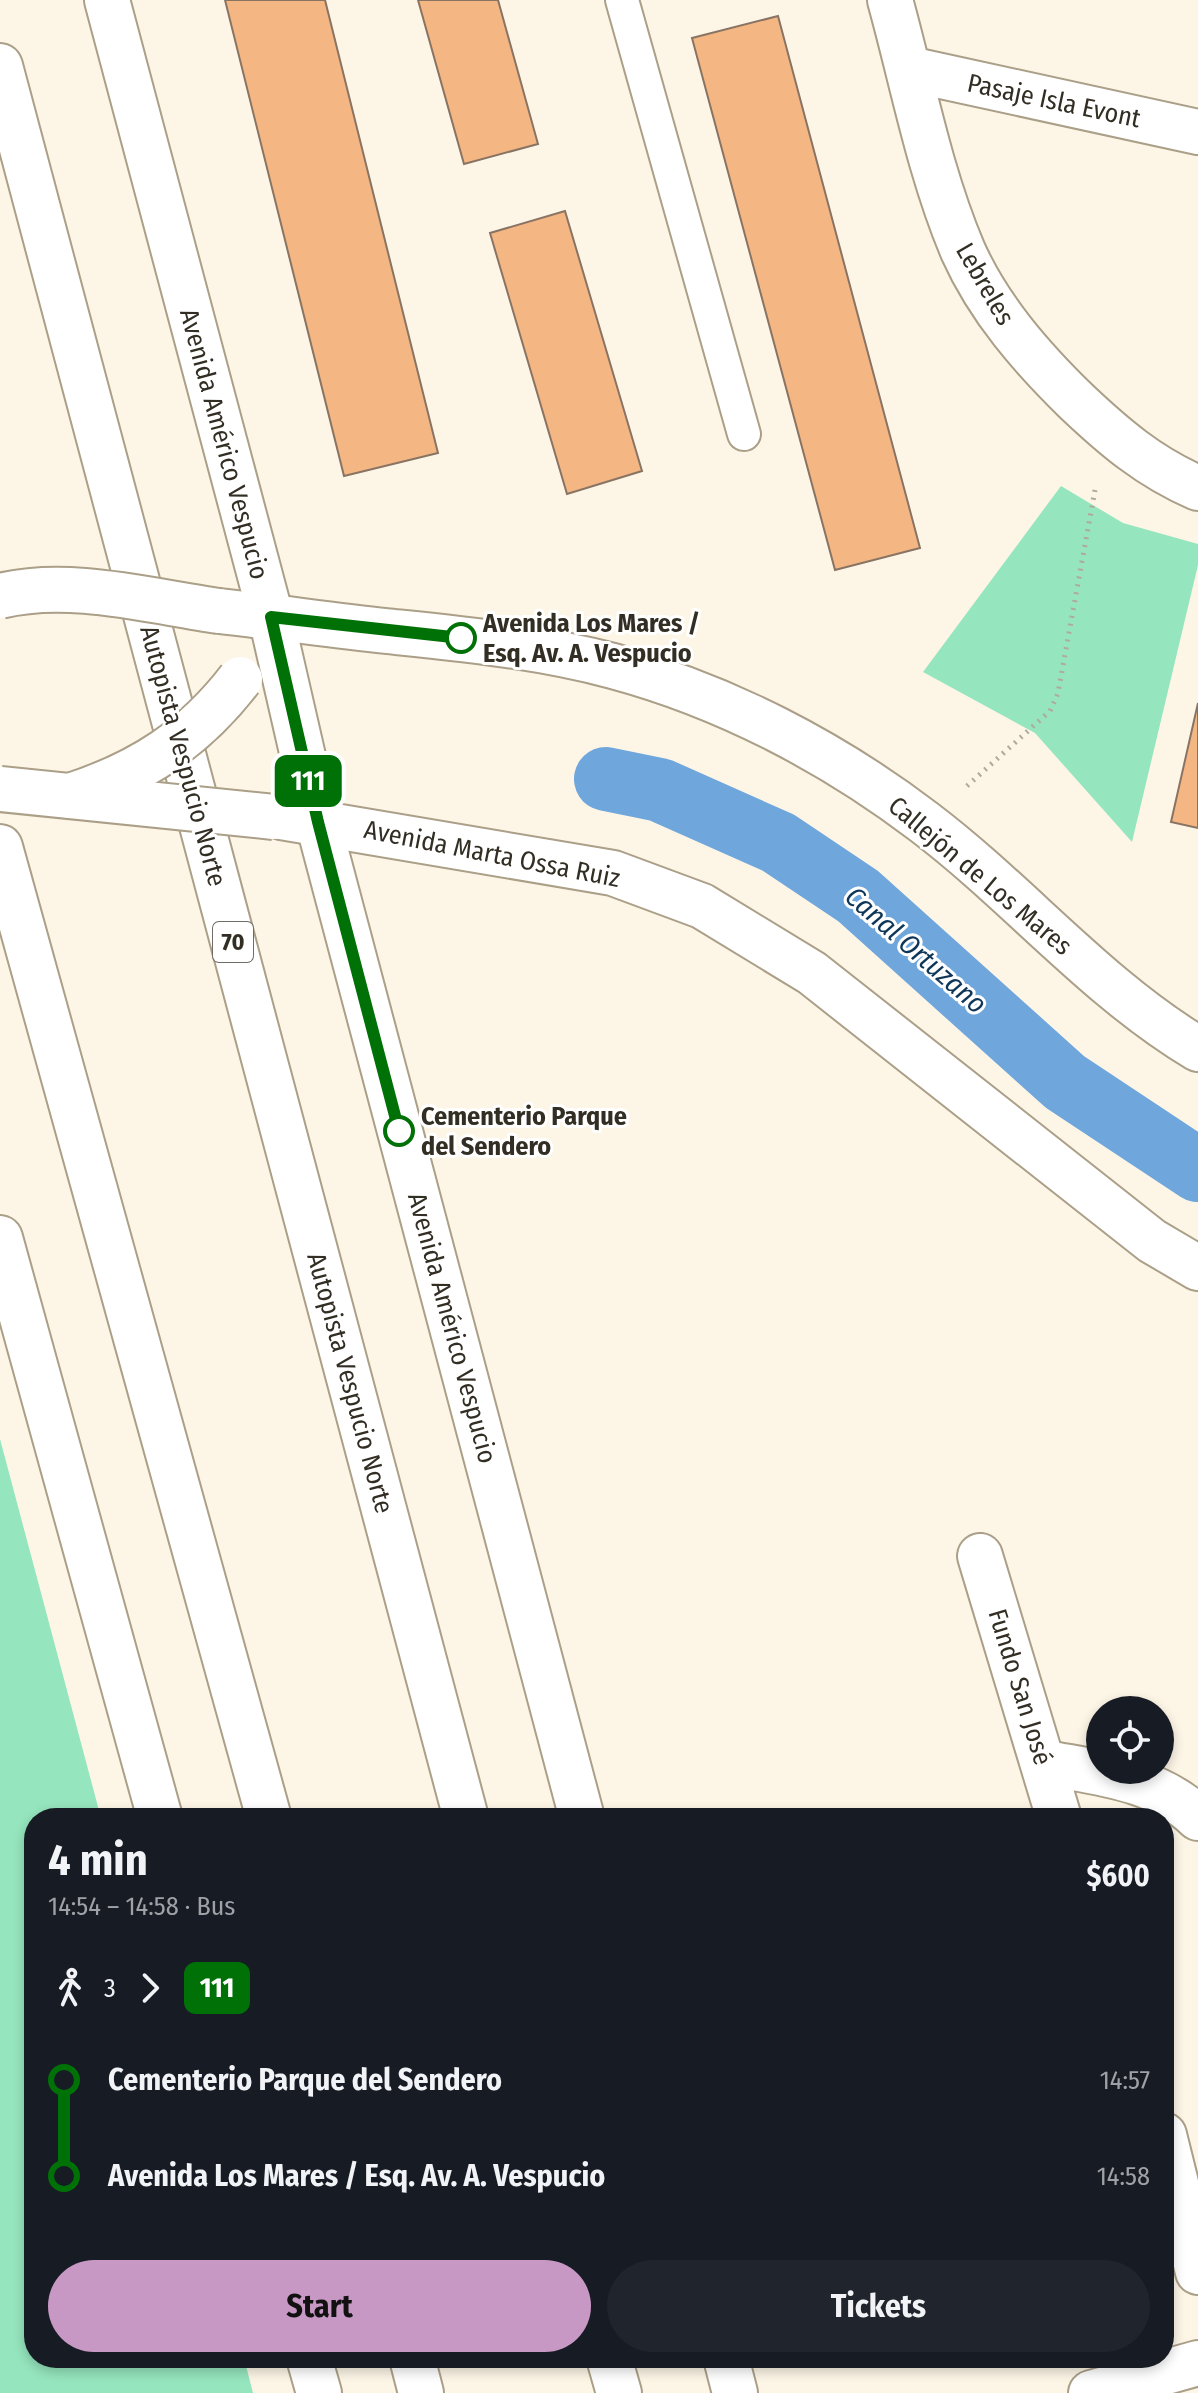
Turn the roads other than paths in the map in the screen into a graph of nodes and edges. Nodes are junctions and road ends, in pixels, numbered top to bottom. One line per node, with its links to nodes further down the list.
1 (107, 0): 10 (main road, Avenida Américo Vespucio)
2 (622, 0): 7 (lane)
3 (890, 0): 5 (main road, Lebreles)
4 (0, 66): 22 (main road, Autopista Vespucio Norte / 70)
5 (909, 69): 6 (main road, Pasaje Isla Evont); 8 (main road, Lebreles)
6 (1198, 132)
7 (744, 434)
8 (1198, 488)
9 (0, 596): 10 (main road, Callejón de Los Mares, bridge)
10 (271, 617): 12 (main road, bridge); 13 (main road, Avenida Américo Vespucio); 15 (main road, Callejón de Los Mares)
11 (0, 789): 12 (main road, Avenida Marta Ossa Ruiz, bridge)
12 (70, 796): 13 (main road, Avenida Marta Ossa Ruiz, bridge)
13 (318, 822): 17 (main road, Avenida Marta Ossa Ruiz); 23 (main road, Avenida Américo Vespucio)
14 (0, 847): 21 (main road)
15 (1198, 1049)
16 (0, 1238): 20 (main road)
17 (1198, 1268)
18 (980, 1556): 19 (main road, Fundo San José)
19 (1042, 1762): 24 (main road, Fundo San José); 25 (main road)
20 (157, 1808)
21 (266, 1808)
22 (463, 1808)
23 (579, 1808)
24 (1056, 1808)
25 (1198, 1821): 26 (main road)
26 (1174, 1830)
27 (1174, 2175): 28 (main road)
28 (1198, 2272)
29 (1198, 2363): 38 (main road)
30 (312, 2368): 34 (main road)
31 (415, 2368): 35 (main road)
32 (612, 2368): 36 (main road)
33 (729, 2368): 37 (main road)
34 (319, 2393)
35 (421, 2393)
36 (619, 2393)
37 (735, 2393)
38 (1091, 2393)

